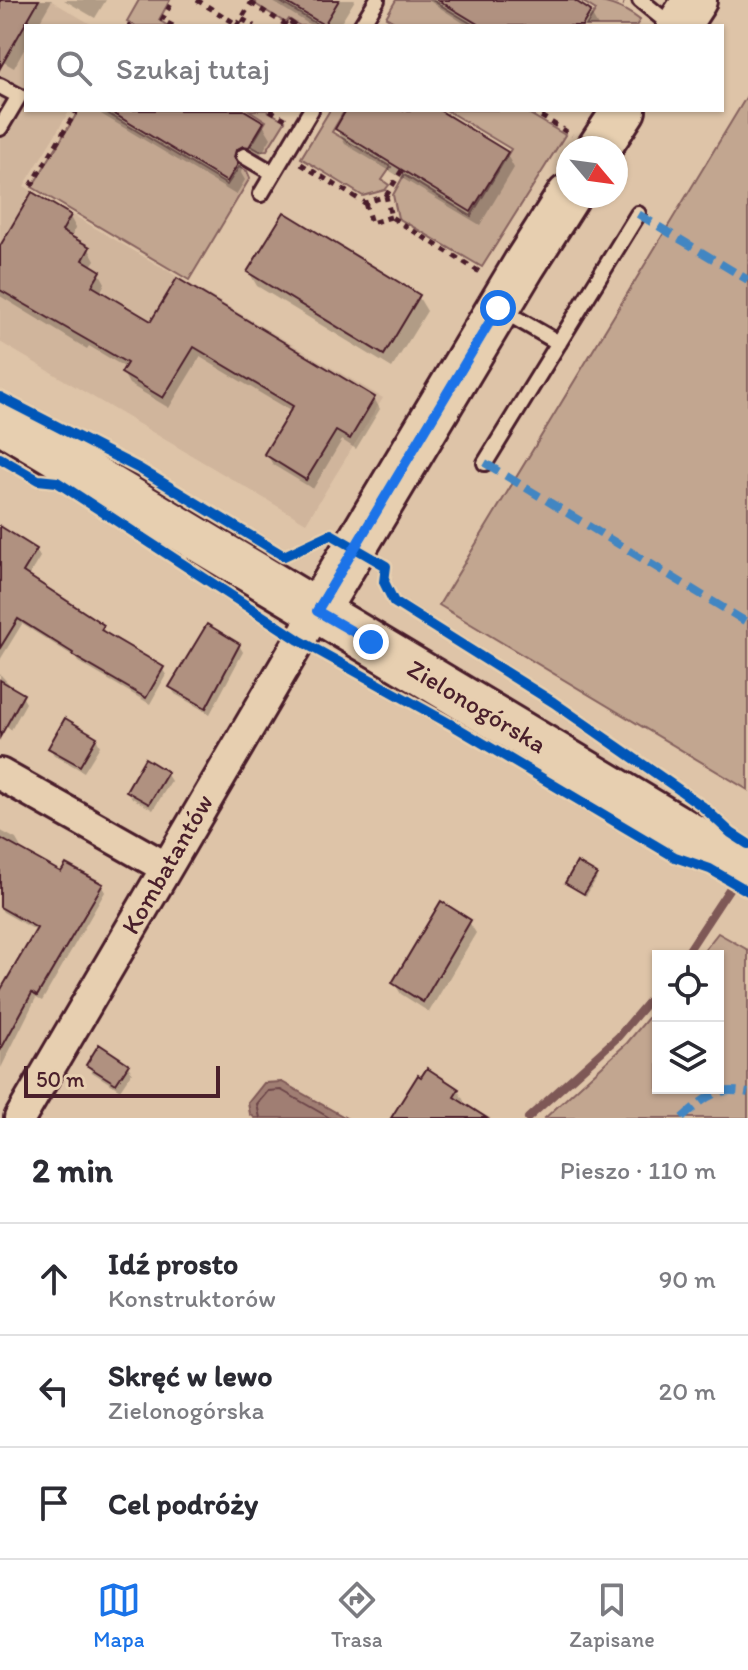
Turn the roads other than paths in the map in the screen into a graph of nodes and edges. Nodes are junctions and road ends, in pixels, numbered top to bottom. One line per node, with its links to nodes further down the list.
1 (640, 0): 5 (lane)
2 (695, 0): 6 (street)
3 (370, 2): 4 (lane)
4 (362, 24)
5 (672, 24)
6 (677, 24)
7 (0, 86): 10 (lane)
8 (310, 112): 13 (lane)
9 (622, 112): 11 (street)
10 (0, 128)
11 (593, 136)
12 (244, 156): 13 (lane)
13 (273, 173): 14 (lane)
14 (261, 194)
15 (558, 208): 17 (street)
16 (638, 214): 18 (lane)
17 (491, 291): 18 (lane); 21 (street)
18 (559, 343): 20 (lane)
19 (0, 421): 21 (street, Zielonogórska)
20 (485, 463)
21 (317, 611): 23 (street, Zielonogórska); 24 (street, Kombatantów)
22 (0, 774): 24 (street)
23 (736, 861)
24 (165, 867): 25 (street, Kombatantów)
25 (20, 1118)

